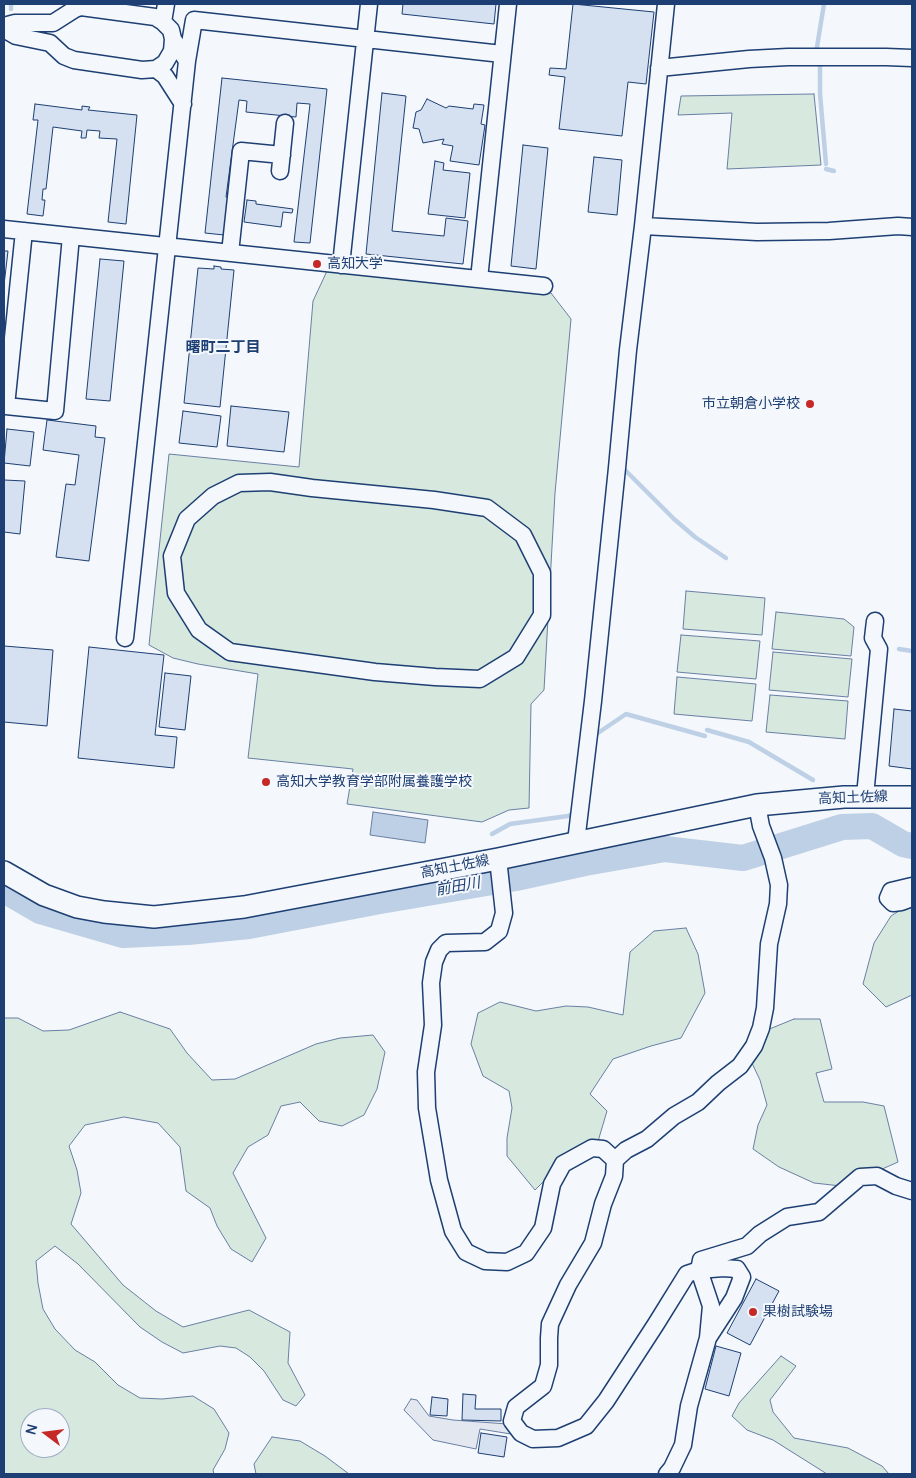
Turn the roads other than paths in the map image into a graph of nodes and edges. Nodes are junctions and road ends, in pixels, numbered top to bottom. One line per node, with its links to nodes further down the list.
1 (166, 4): 6 (street)
2 (369, 4): 9 (street)
3 (508, 4): 11 (street)
4 (666, 4): 14 (street)
5 (63, 17): 6 (street); 7 (street); 10 (street)
6 (163, 22): 8 (street)
7 (4, 27): 10 (street)
8 (174, 39): 13 (street); 15 (street)
9 (365, 39): 11 (street); 13 (street); 25 (street)
10 (59, 51): 15 (street)
11 (502, 54): 26 (street)
12 (912, 58): 14 (street)
13 (188, 61): 16 (street)
14 (659, 68): 18 (street)
15 (156, 69): 16 (street)
16 (183, 104): 23 (street)
17 (285, 123): 24 (street)
18 (643, 226): 19 (street); 35 (street)
19 (912, 227)
20 (4, 229): 21 (street)
21 (24, 231): 22 (street); 28 (street)
22 (71, 236): 23 (street); 28 (street)
23 (168, 246): 24 (street); 30 (street)
24 (230, 253): 25 (street)
25 (342, 264): 26 (street)
26 (479, 279): 27 (street)
27 (544, 286)
28 (5, 406)
29 (875, 622): 32 (street)
30 (125, 638)
31 (436, 677): 31 (street)
32 (865, 796): 33 (main road, 高知土佐線); 34 (main road, 高知土佐線)
33 (912, 797)
34 (757, 805): 35 (main road, 高知土佐線); 40 (street)
35 (576, 842): 37 (main road, 高知土佐線)
36 (4, 872): 37 (main road, 高知土佐線)
37 (500, 873): 40 (street)
38 (912, 886): 39 (street)
39 (912, 898)
40 (615, 1160): 42 (street)
41 (912, 1191): 42 (street)
42 (699, 1270): 43 (street); 43 (street)
43 (708, 1338): 44 (street)
44 (667, 1474)

